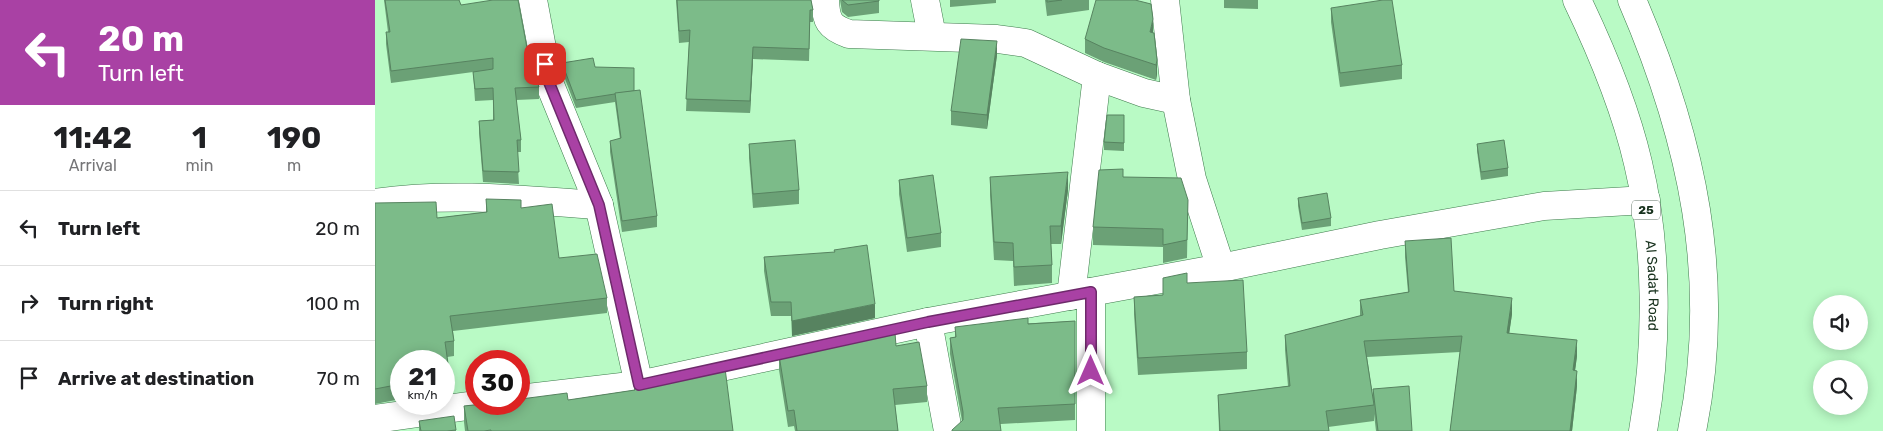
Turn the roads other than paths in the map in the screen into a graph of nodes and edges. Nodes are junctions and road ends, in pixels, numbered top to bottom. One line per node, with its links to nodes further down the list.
1 (533, 0): 12 (street)
2 (825, 0): 7 (street)
3 (925, 0): 7 (street)
4 (1165, 0): 9 (street)
5 (1577, 0): 10 (street, Al Sadat Road / 25)
6 (1632, 0): 23 (street)
7 (931, 36): 8 (street)
8 (1097, 76): 9 (street); 14 (street)
9 (1177, 100): 13 (street)
10 (1645, 200): 13 (street); 22 (street, Al Sadat Road / 25)
11 (375, 202): 12 (street)
12 (599, 205): 16 (street)
13 (1221, 268): 14 (street)
14 (1081, 294): 15 (street); 21 (street)
15 (928, 322): 16 (street); 20 (street)
16 (639, 385): 17 (street)
17 (530, 398)
18 (465, 406): 19 (street)
19 (375, 419)
20 (948, 431)
21 (1091, 431)
22 (1643, 431)
23 (1693, 431)

